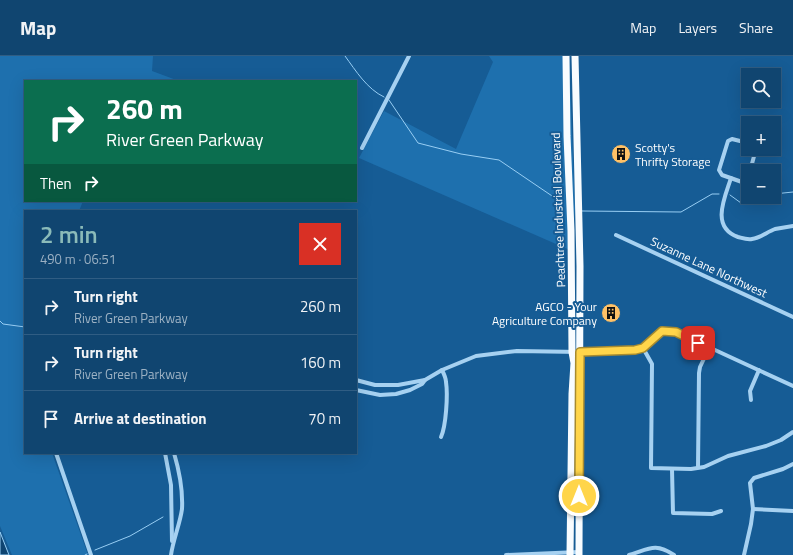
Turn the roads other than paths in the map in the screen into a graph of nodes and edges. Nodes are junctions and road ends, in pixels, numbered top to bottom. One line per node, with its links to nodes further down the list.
1 (409, 56): 7 (street)
2 (562, 56): 5 (highway)
3 (566, 56): 5 (highway, Peachtree Industrial Boulevard)
4 (576, 56): 16 (highway, Peachtree Industrial Boulevard)
5 (566, 66): 15 (highway, Peachtree Industrial Boulevard)
6 (741, 141): 8 (street)
7 (362, 148)
8 (731, 178): 9 (street); 10 (street)
9 (741, 182)
10 (793, 226)
11 (616, 235): 12 (street, Suzanne Lane Northwest)
12 (793, 317)
13 (643, 348): 14 (street); 16 (street); 31 (street)
14 (709, 348): 18 (street); 30 (street)
15 (572, 352): 16 (street); 17 (street); 37 (highway, Peachtree Industrial Boulevard)
16 (580, 352): 38 (highway, Peachtree Industrial Boulevard)
17 (442, 370): 20 (street); 25 (street)
18 (760, 370): 21 (street); 23 (street)
19 (357, 380): 20 (street)
20 (425, 380): 22 (street)
21 (793, 386)
22 (357, 390)
23 (751, 400)
24 (793, 432): 30 (street)
25 (441, 437)
26 (56, 454): 39 (street)
27 (165, 454): 35 (street)
28 (174, 454): 35 (street)
29 (793, 464): 32 (street)
30 (698, 468): 31 (street)
31 (672, 469): 34 (street)
32 (753, 509): 33 (street); 44 (street)
33 (793, 510)
34 (721, 511)
35 (172, 545): 40 (street)
36 (535, 554): 37 (street); 41 (street)
37 (570, 554): 38 (street)
38 (579, 554)
39 (91, 555)
40 (171, 555)
41 (506, 555)
42 (629, 555): 43 (street)
43 (674, 555)
44 (744, 555)

